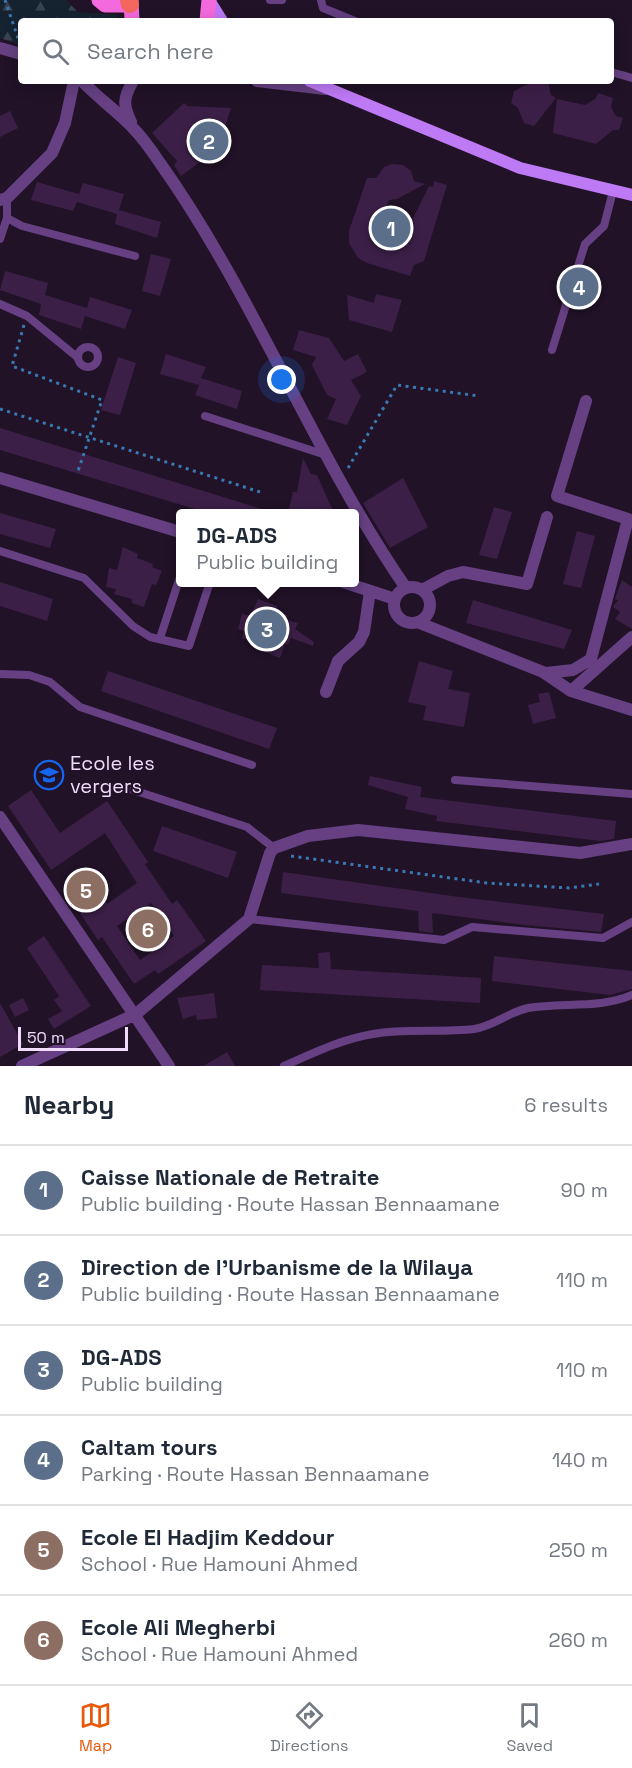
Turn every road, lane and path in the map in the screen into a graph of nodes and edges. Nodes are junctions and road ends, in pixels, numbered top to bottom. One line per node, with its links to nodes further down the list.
1 (5, 0): 11 (path)
2 (99, 0): 7 (main road)
3 (209, 0): 8 (main road); 9 (main road)
4 (270, 0): 5 (lane)
5 (282, 0)
6 (321, 0): 10 (lane)
7 (130, 6)
8 (207, 18)
9 (220, 18)
10 (348, 18)
11 (18, 37)
12 (0, 48): 13 (street)
13 (18, 53)
14 (614, 73): 15 (lane)
15 (632, 78)
16 (73, 84): 25 (street)
17 (85, 84): 22 (street)
18 (131, 84): 22 (street)
19 (291, 84): 21 (street)
20 (316, 84): 21 (main road)
21 (326, 89): 23 (main road)
22 (134, 129): 38 (street)
23 (614, 191): 24 (main road); 31 (lane)
24 (632, 195)
25 (4, 199): 26 (lane)
26 (7, 218): 27 (lane); 28 (lane)
27 (0, 239)
28 (135, 256)
29 (0, 304): 30 (lane)
30 (27, 316): 32 (lane); 37 (path)
31 (552, 350)
32 (77, 357)
33 (478, 396): 41 (path)
34 (586, 401): 59 (street)
35 (0, 409): 37 (path)
36 (205, 416): 38 (lane)
37 (89, 439): 39 (path); 42 (path)
38 (327, 455): 41 (street)
39 (77, 474)
40 (0, 478): 46 (street)
41 (341, 481): 43 (street)
42 (260, 492)
43 (356, 509)
44 (359, 514): 51 (street)
45 (547, 517): 52 (street)
46 (176, 531)
47 (0, 552): 57 (lane)
48 (177, 587): 57 (lane)
49 (208, 587): 57 (lane)
50 (358, 587): 53 (street)
51 (406, 588): 52 (street); 54 (street)
52 (422, 590): 55 (street)
53 (370, 591): 54 (street); 61 (street)
54 (395, 599): 55 (street)
55 (417, 622): 59 (street)
56 (632, 637): 60 (street)
57 (160, 638)
58 (0, 674): 63 (lane)
59 (546, 674): 60 (street)
60 (571, 691): 62 (street)
61 (326, 692)
62 (632, 710)
63 (252, 765)
64 (455, 780): 66 (lane)
65 (133, 790): 69 (lane)
66 (632, 794)
67 (0, 817): 74 (street)
68 (632, 844): 69 (street)
69 (272, 850): 70 (path); 71 (street)
70 (599, 884)
71 (249, 919): 72 (lane); 74 (street)
72 (632, 922)
73 (632, 995): 77 (lane)
74 (136, 1014): 75 (street); 76 (street)
75 (22, 1066)
76 (169, 1066)
77 (284, 1066)

